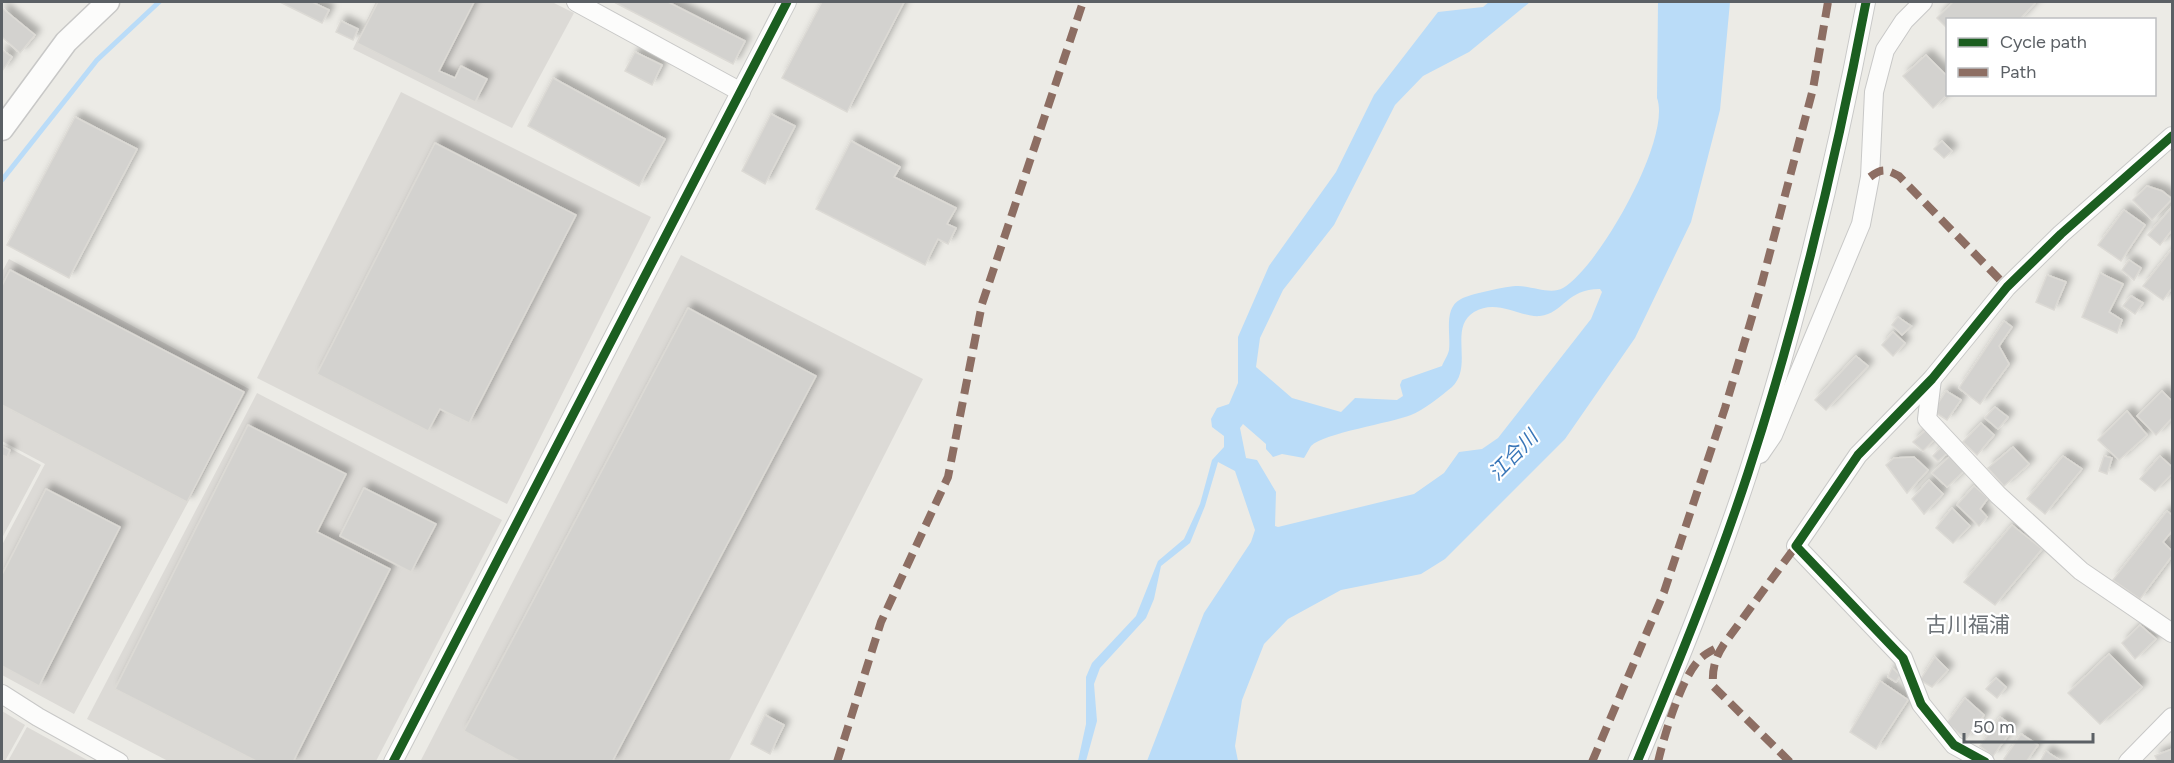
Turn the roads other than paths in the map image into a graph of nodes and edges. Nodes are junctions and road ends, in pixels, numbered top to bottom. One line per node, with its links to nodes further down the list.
1 (108, 2): 7 (street)
2 (576, 2): 6 (street)
3 (787, 2): 6 (street)
4 (1866, 2): 10 (street)
5 (1923, 2): 10 (street)
6 (741, 92): 15 (street)
7 (2, 129)
8 (2172, 136): 9 (street)
9 (1932, 379): 11 (street); 17 (street)
10 (1748, 474): 16 (street)
11 (2172, 633)
12 (2, 694): 14 (street)
13 (2172, 717): 18 (street)
14 (119, 762)
15 (393, 762)
16 (1637, 762)
17 (1985, 762)
18 (2128, 762)

